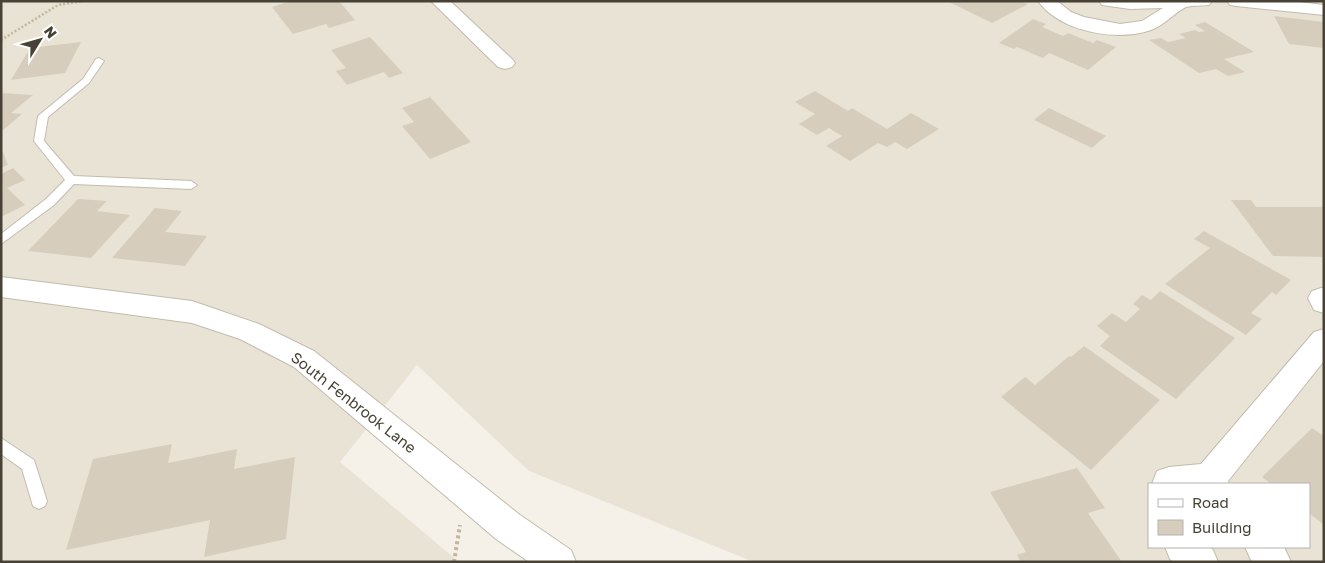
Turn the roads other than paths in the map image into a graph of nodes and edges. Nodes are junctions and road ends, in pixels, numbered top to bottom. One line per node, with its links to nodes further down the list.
1 (440, 1): 9 (street)
2 (1047, 1): 6 (street)
3 (1108, 1): 6 (street)
4 (1203, 1): 6 (street)
5 (1236, 1): 7 (street)
6 (1182, 2)
7 (1324, 10)
8 (99, 60): 10 (lane)
9 (505, 63)
10 (71, 180): 11 (lane); 12 (lane)
11 (190, 185)
12 (1, 240)
13 (1, 287): 23 (street, South Fenbrook Lane)
14 (1324, 298): 15 (street)
15 (1324, 303)
16 (1324, 340): 18 (street)
17 (1, 445): 20 (lane)
18 (1211, 482): 19 (street)
19 (1168, 483)
20 (39, 501)
21 (1183, 548): 24 (street)
22 (1263, 548): 25 (street)
23 (560, 562)
24 (1201, 562)
25 (1274, 562)

